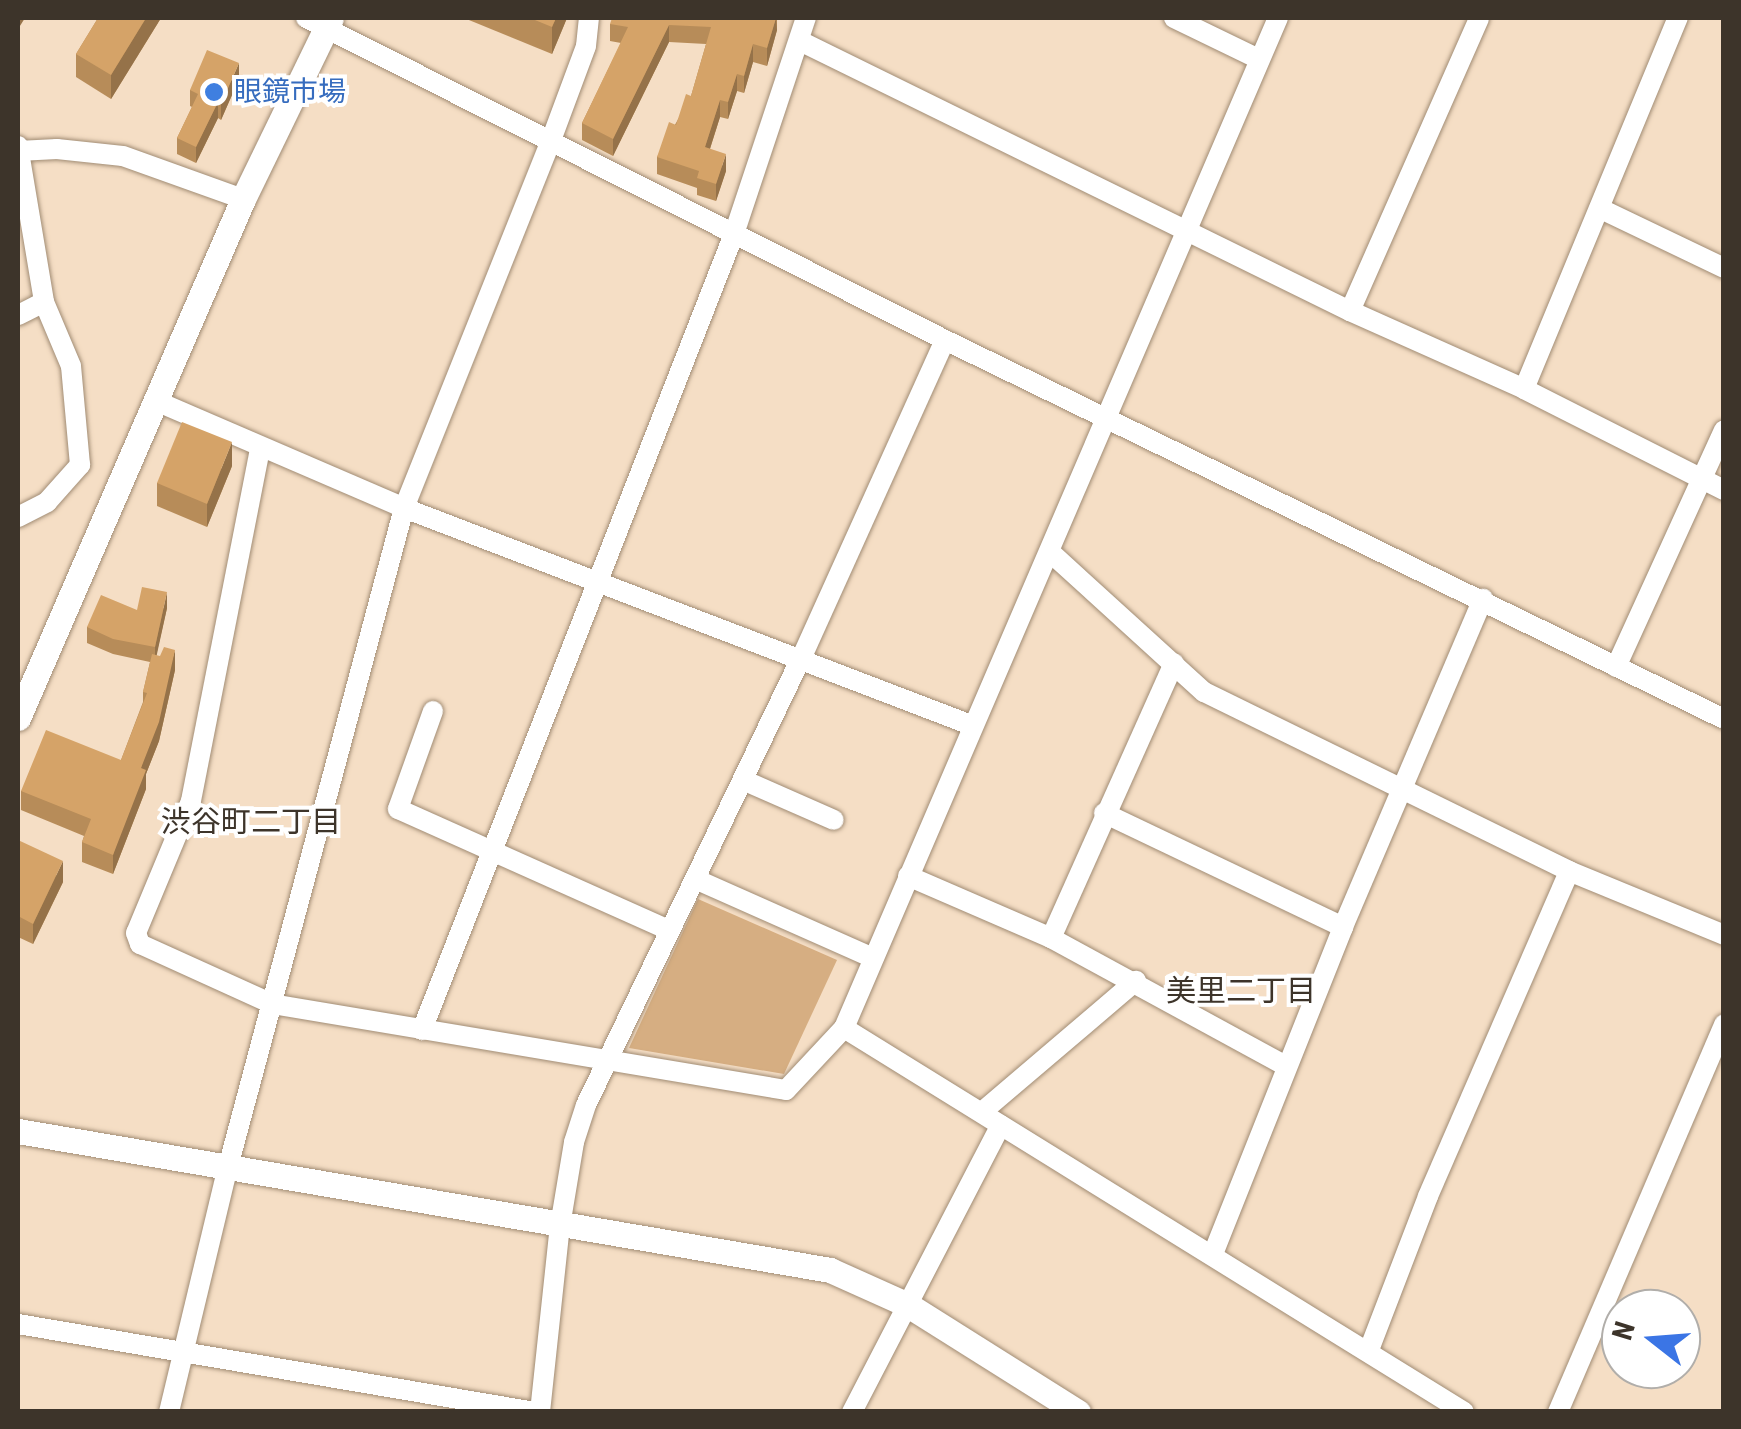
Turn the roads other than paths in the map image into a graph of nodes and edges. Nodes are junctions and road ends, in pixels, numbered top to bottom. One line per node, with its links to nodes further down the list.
1 (590, 18): 10 (street)
2 (806, 18): 8 (street)
3 (1174, 18): 9 (street)
4 (1278, 18): 9 (street)
5 (1479, 18): 18 (street)
6 (1678, 18): 13 (street)
7 (321, 22): 10 (street); 12 (street)
8 (800, 41): 14 (street); 15 (street)
9 (1259, 59): 14 (street)
10 (550, 143): 15 (street); 28 (street)
11 (19, 149): 12 (street); 17 (street)
12 (243, 199): 22 (street)
13 (1601, 210): 16 (street); 21 (street)
14 (1185, 230): 18 (street); 23 (street)
15 (734, 234): 20 (street); 31 (street)
16 (1724, 268)
17 (44, 302): 19 (street); 29 (street)
18 (1350, 311): 21 (street)
19 (18, 314)
20 (945, 340): 23 (street); 33 (street)
21 (1524, 389): 26 (street)
22 (156, 401): 25 (street); 37 (street)
23 (1108, 416): 30 (street); 32 (street)
24 (1724, 430): 26 (street)
25 (260, 449): 28 (street); 54 (street)
26 (1702, 480): 27 (street); 35 (street)
27 (1724, 490)
28 (404, 508): 31 (street); 54 (street)
29 (18, 517)
30 (1050, 552): 34 (street); 39 (street)
31 (598, 582): 33 (street); 44 (street)
32 (1484, 600): 35 (street); 41 (street)
33 (800, 661): 39 (street); 40 (street)
34 (1174, 663): 41 (street); 42 (street)
35 (1616, 667): 38 (street)
36 (432, 711): 44 (street)
37 (18, 718)
38 (1724, 719)
39 (970, 725): 46 (street)
40 (742, 780): 43 (street); 47 (street)
41 (1403, 790): 45 (street); 48 (street)
42 (1104, 812): 48 (street); 51 (street)
43 (834, 820)
44 (491, 850): 49 (street); 57 (street)
45 (1569, 870): 50 (street); 68 (street)
46 (908, 876): 51 (street); 52 (street)
47 (695, 879): 49 (street); 52 (street)
48 (1343, 927): 59 (street)
49 (668, 930): 58 (street)
50 (1724, 935)
51 (1051, 938): 53 (street)
52 (873, 958): 56 (street)
53 (1136, 981): 59 (street); 60 (street)
54 (272, 1004): 57 (street); 63 (street)
55 (1724, 1024): 75 (street)
56 (844, 1028): 58 (street); 60 (street)
57 (422, 1030): 58 (street)
58 (610, 1063): 64 (street)
59 (1286, 1066): 65 (street)
60 (984, 1112): 61 (street)
61 (1001, 1125): 65 (street); 66 (street)
62 (18, 1130): 63 (street)
63 (228, 1166): 64 (street); 69 (street)
64 (560, 1226): 66 (street); 71 (street)
65 (1213, 1254): 68 (street)
66 (908, 1304): 72 (street); 73 (street)
67 (18, 1324): 69 (street)
68 (1369, 1350): 74 (street)
69 (184, 1351): 70 (street); 71 (street)
70 (170, 1412)
71 (538, 1412)
72 (852, 1412)
73 (1078, 1412)
74 (1464, 1412)
75 (1558, 1412)

